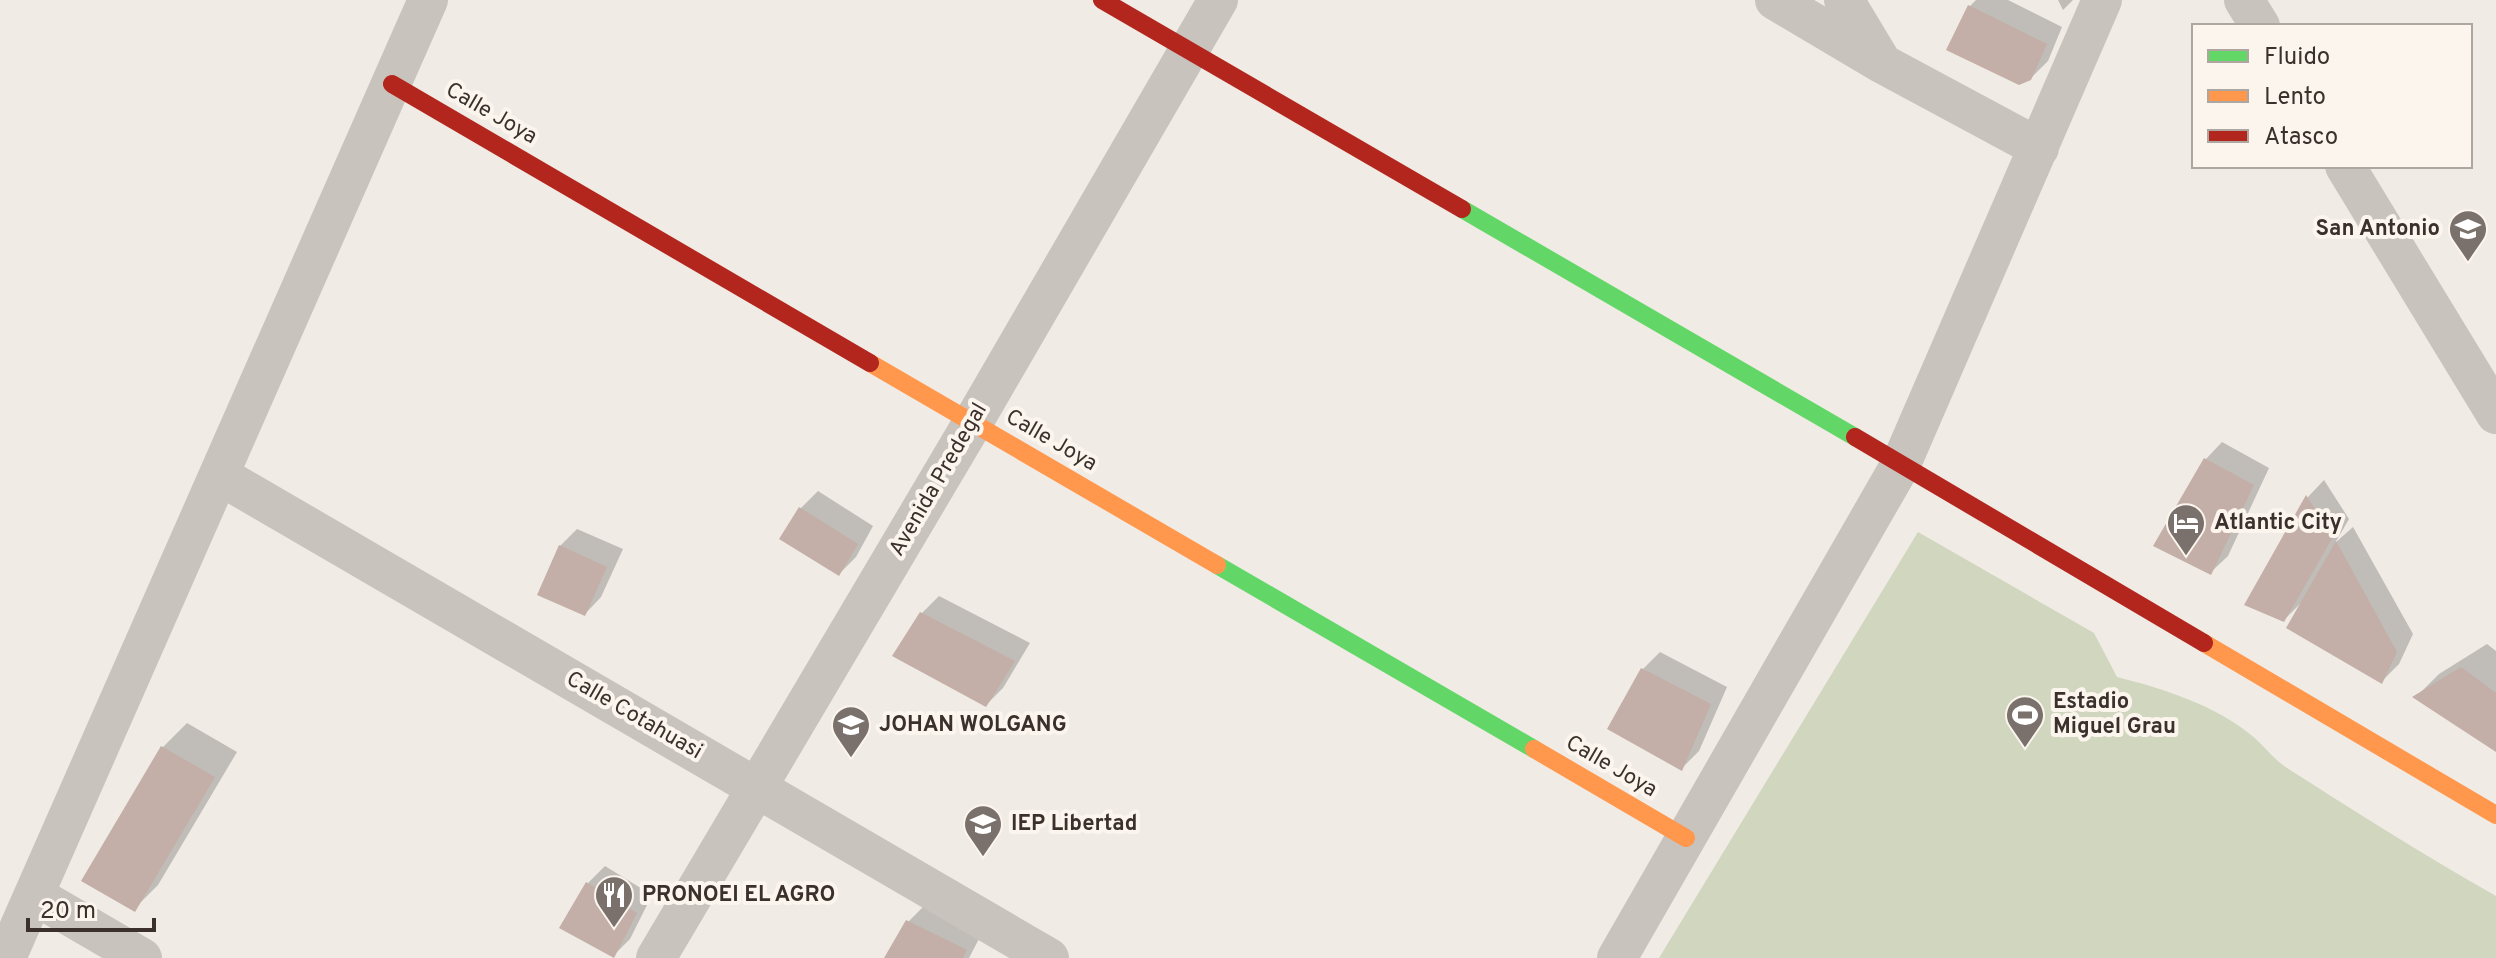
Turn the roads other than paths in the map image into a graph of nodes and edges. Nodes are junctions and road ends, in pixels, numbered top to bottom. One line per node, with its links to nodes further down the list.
1 (428, 0): 11 (street)
2 (1102, 0): 9 (street)
3 (1218, 0): 9 (street, Avenida Predegal)
4 (1775, 0): 10 (street)
5 (1844, 0): 10 (street)
6 (2102, 0): 12 (street)
7 (2244, 0): 8 (street)
8 (2259, 24)
9 (1188, 51): 15 (street, Avenida Predegal); 16 (street)
10 (1883, 64): 12 (street)
11 (392, 84): 15 (street, Calle Joya); 17 (street)
12 (2039, 148): 16 (street)
13 (2346, 168): 14 (street)
14 (2496, 414)
15 (972, 424): 18 (street, Avenida Predegal); 20 (street, Calle Joya)
16 (1901, 464): 19 (street); 20 (street)
17 (219, 475): 18 (street, Calle Cotahuasi); 21 (street)
18 (757, 788): 24 (street, Avenida Predegal); 25 (street, Calle Cotahuasi)
19 (2496, 815)
20 (1686, 838): 26 (street)
21 (34, 895): 22 (street); 23 (street)
22 (6, 958)
23 (142, 958)
24 (656, 958)
25 (1049, 958)
26 (1617, 958)

